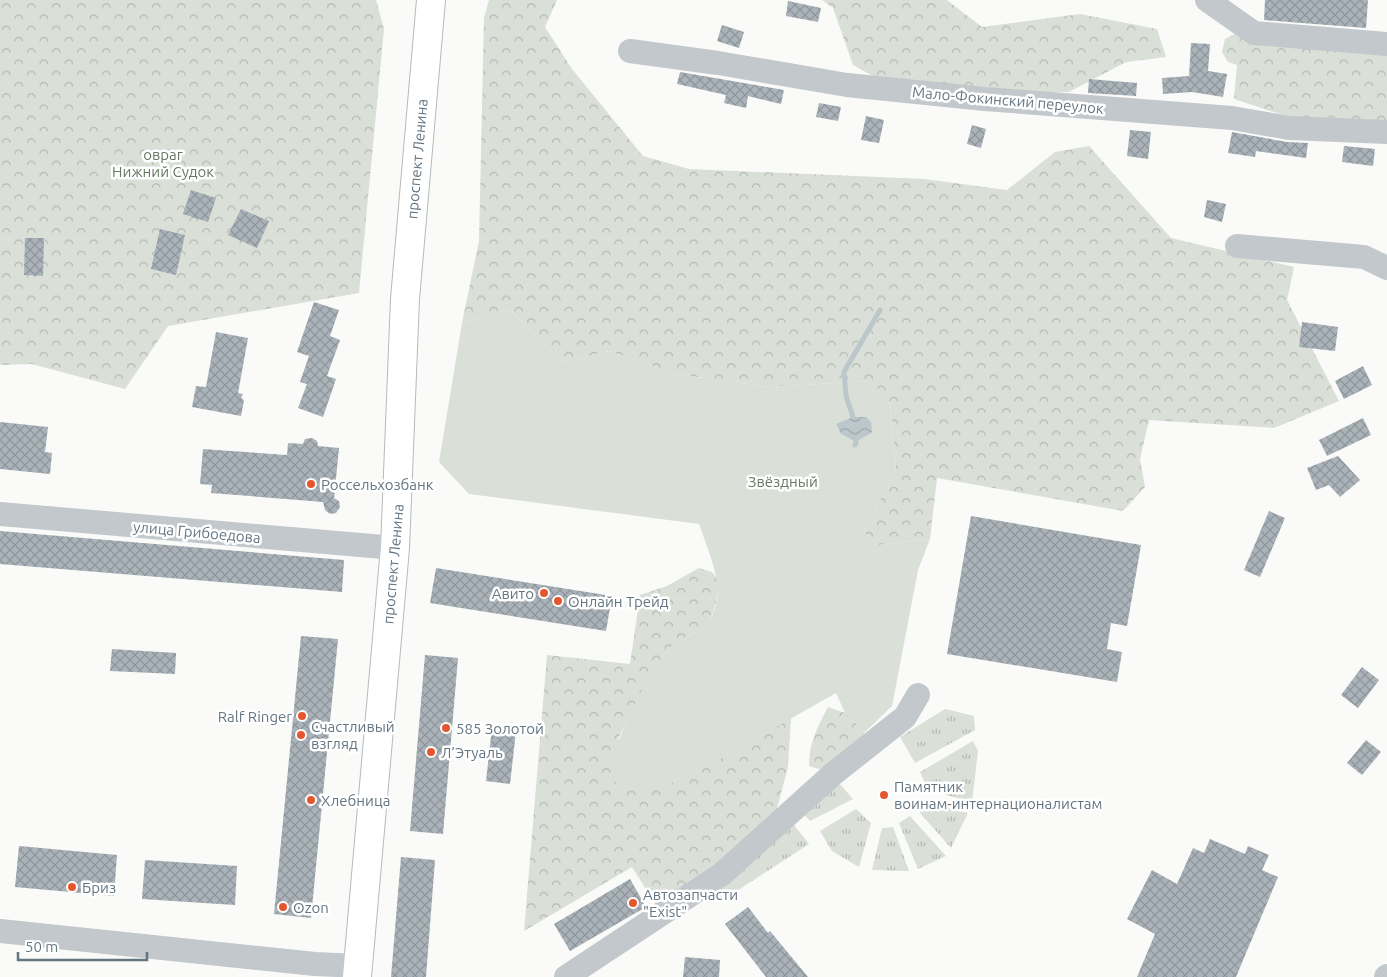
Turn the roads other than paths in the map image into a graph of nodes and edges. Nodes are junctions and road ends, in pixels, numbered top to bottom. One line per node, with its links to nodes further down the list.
1 (431, 0): 9 (main road, проспект Ленина)
2 (1207, 0): 3 (street)
3 (1387, 44)
4 (630, 51): 5 (street, Мало-Фокинский переулок)
5 (1387, 132)
6 (1238, 246): 7 (street)
7 (1387, 268)
8 (0, 514): 9 (street, улица Грибоедова)
9 (395, 548): 12 (main road, проспект Ленина)
10 (918, 696): 13 (street)
11 (0, 931): 12 (street)
12 (357, 972)
13 (566, 977)

